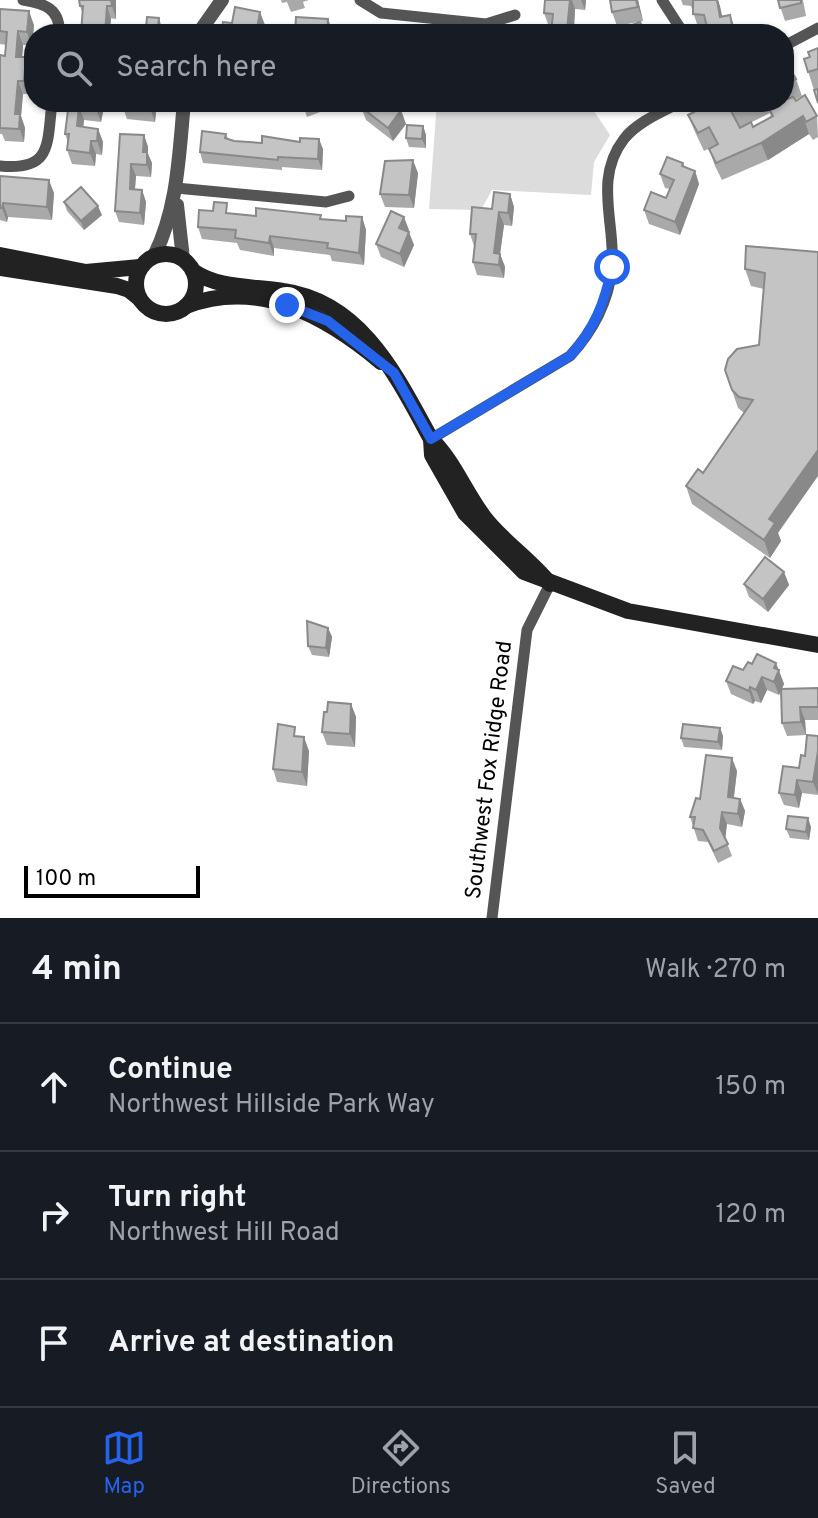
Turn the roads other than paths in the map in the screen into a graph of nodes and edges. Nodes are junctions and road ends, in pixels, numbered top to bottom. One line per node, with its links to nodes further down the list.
1 (23, 0): 6 (street)
2 (222, 0): 7 (street)
3 (360, 0): 5 (street)
4 (662, 0): 8 (street)
5 (515, 15)
6 (58, 24)
7 (205, 24)
8 (678, 24)
9 (818, 28): 10 (street)
10 (794, 41)
11 (51, 112): 14 (street)
12 (183, 112): 15 (street)
13 (664, 112): 25 (street)
14 (0, 166)
15 (176, 188): 16 (street); 18 (street); 19 (street)
16 (349, 196)
17 (0, 255): 20 (main road)
18 (154, 256): 19 (main road); 20 (main road)
19 (188, 265): 23 (main road); 24 (main road)
20 (140, 267): 22 (main road)
21 (0, 268): 22 (main road)
22 (139, 298): 23 (main road)
23 (186, 306): 24 (main road)
24 (394, 373): 25 (main road)
25 (431, 439): 26 (main road)
26 (550, 584): 27 (main road); 28 (street, Southwest Fox Ridge Road)
27 (818, 645)
28 (492, 918)

